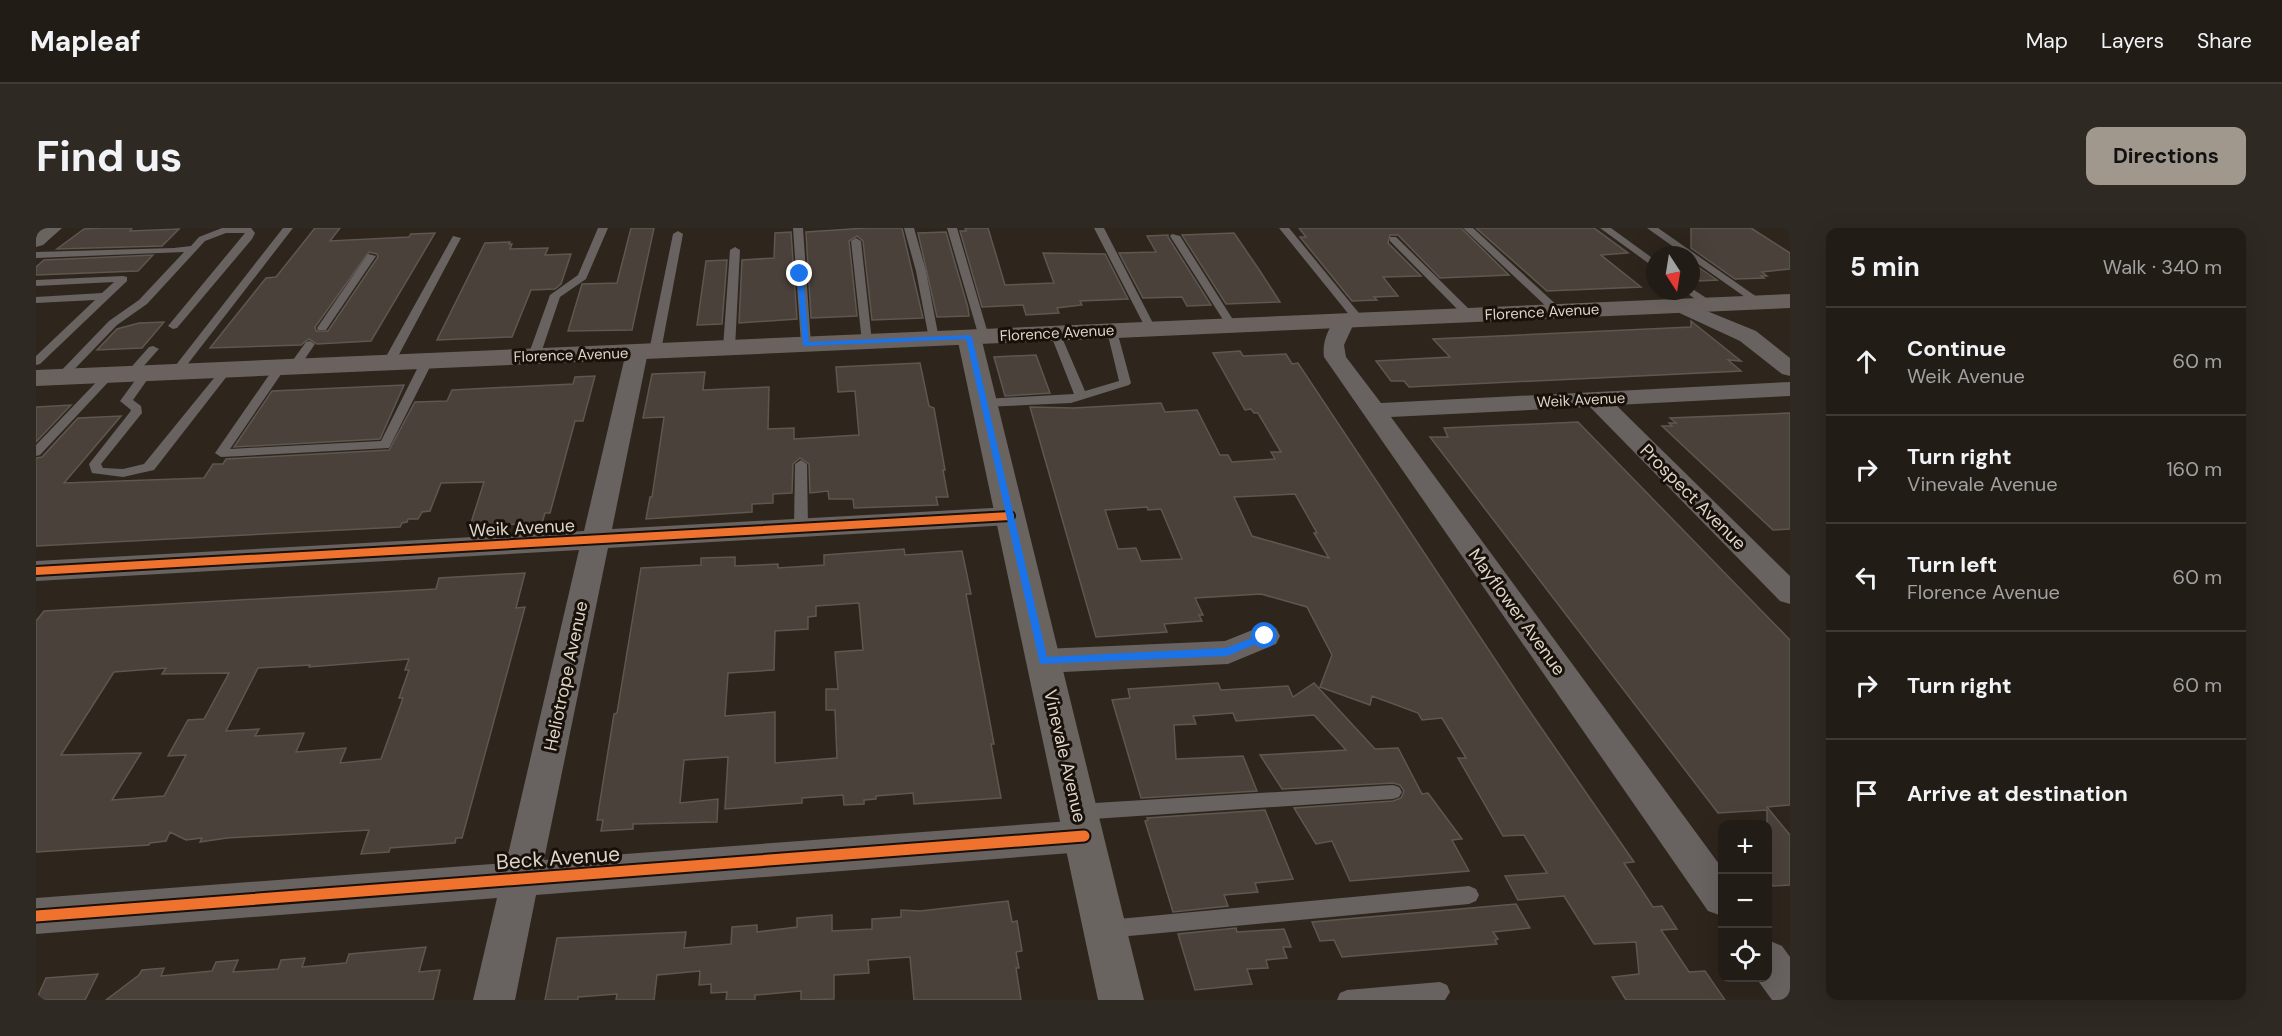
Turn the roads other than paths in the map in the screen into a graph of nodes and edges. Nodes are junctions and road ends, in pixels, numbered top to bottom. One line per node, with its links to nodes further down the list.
1 (288, 228): 57 (lane)
2 (603, 228): 50 (lane)
3 (798, 228): 43 (lane)
4 (909, 228): 41 (lane)
5 (952, 228): 40 (lane)
6 (1099, 228): 36 (lane)
7 (1284, 228): 35 (lane)
8 (1468, 228): 30 (lane)
9 (1605, 228): 20 (lane)
10 (1652, 228): 28 (lane)
11 (678, 234): 49 (lane)
12 (1175, 236): 33 (lane)
13 (456, 238): 53 (lane)
14 (1393, 239): 31 (lane)
15 (856, 241): 42 (lane)
16 (39, 242): 17 (lane)
17 (193, 248): 32 (lane); 59 (lane)
18 (735, 250): 45 (lane)
19 (371, 256): 34 (lane)
20 (1646, 258)
21 (36, 282): 22 (lane)
22 (105, 296): 23 (lane); 48 (lane)
23 (36, 300)
24 (1666, 300): 30 (main road, Florence Avenue)
25 (1689, 300): 39 (street)
26 (1697, 300): 29 (main road, Florence Avenue)
27 (1790, 301): 28 (main road, Florence Avenue)
28 (1759, 302): 29 (main road, Florence Avenue)
29 (1720, 304): 39 (street)
30 (1557, 311): 31 (main road, Florence Avenue)
31 (1469, 315): 35 (main road, Florence Avenue)
32 (173, 326)
33 (1232, 326): 35 (main road, Florence Avenue); 36 (main road, Florence Avenue)
34 (322, 328)
35 (1345, 328): 65 (street, Mayflower Avenue)
36 (1151, 329): 37 (main road, Florence Avenue)
37 (1112, 331): 38 (main road, Florence Avenue); 62 (lane)
38 (1055, 333): 40 (main road, Florence Avenue); 62 (lane)
39 (1748, 336): 56 (street)
40 (977, 337): 41 (main road, Florence Avenue); 64 (street, Vinevale Avenue)
41 (934, 339): 42 (main road, Florence Avenue)
42 (867, 342): 43 (main road, Florence Avenue)
43 (806, 344): 45 (main road, Florence Avenue)
44 (310, 345): 54 (lane)
45 (729, 348): 49 (main road, Florence Avenue)
46 (153, 349): 58 (lane)
47 (36, 350): 48 (lane)
48 (49, 350): 52 (lane)
49 (646, 351): 50 (main road, Florence Avenue); 70 (street, Heliotrope Avenue)
50 (534, 356): 51 (main road, Florence Avenue)
51 (427, 361): 53 (main road, Florence Avenue); 54 (lane)
52 (36, 362)
53 (390, 362): 54 (main road, Florence Avenue)
54 (287, 367): 55 (main road, Florence Avenue)
55 (227, 369): 57 (main road, Florence Avenue); 58 (lane)
56 (1790, 369)
57 (176, 372): 58 (main road, Florence Avenue)
58 (129, 374): 59 (main road, Florence Avenue); 66 (lane)
59 (61, 377): 60 (main road, Florence Avenue)
60 (36, 378)
61 (1790, 389): 63 (street, Weik Avenue)
62 (1081, 396): 64 (lane)
63 (1596, 399): 65 (street, Weik Avenue); 72 (street, Prospect Avenue)
64 (984, 403): 68 (street, Vinevale Avenue)
65 (1372, 411): 78 (street, Mayflower Avenue)
66 (36, 452)
67 (801, 464): 69 (lane)
68 (1010, 516): 69 (street, Weik Avenue); 74 (street, Vinevale Avenue)
69 (801, 528): 70 (street, Weik Avenue)
70 (596, 541): 71 (street, Weik Avenue); 77 (street, Heliotrope Avenue)
71 (36, 571)
72 (1790, 594)
73 (1265, 636): 74 (street)
74 (1043, 661): 76 (street, Vinevale Avenue)
75 (1393, 792): 76 (lane)
76 (1081, 824): 77 (street, Beck Avenue); 81 (street, Vinevale Avenue)
77 (521, 879): 80 (street, Beck Avenue); 85 (street, Heliotrope Avenue)
78 (1718, 892)
79 (1469, 895): 81 (lane)
80 (36, 916)
81 (1105, 929): 86 (street, Vinevale Avenue)
82 (1772, 967): 83 (street)
83 (1790, 991)
84 (1440, 992): 87 (lane)
85 (494, 1000)
86 (1121, 1000)
87 (1347, 1000)

